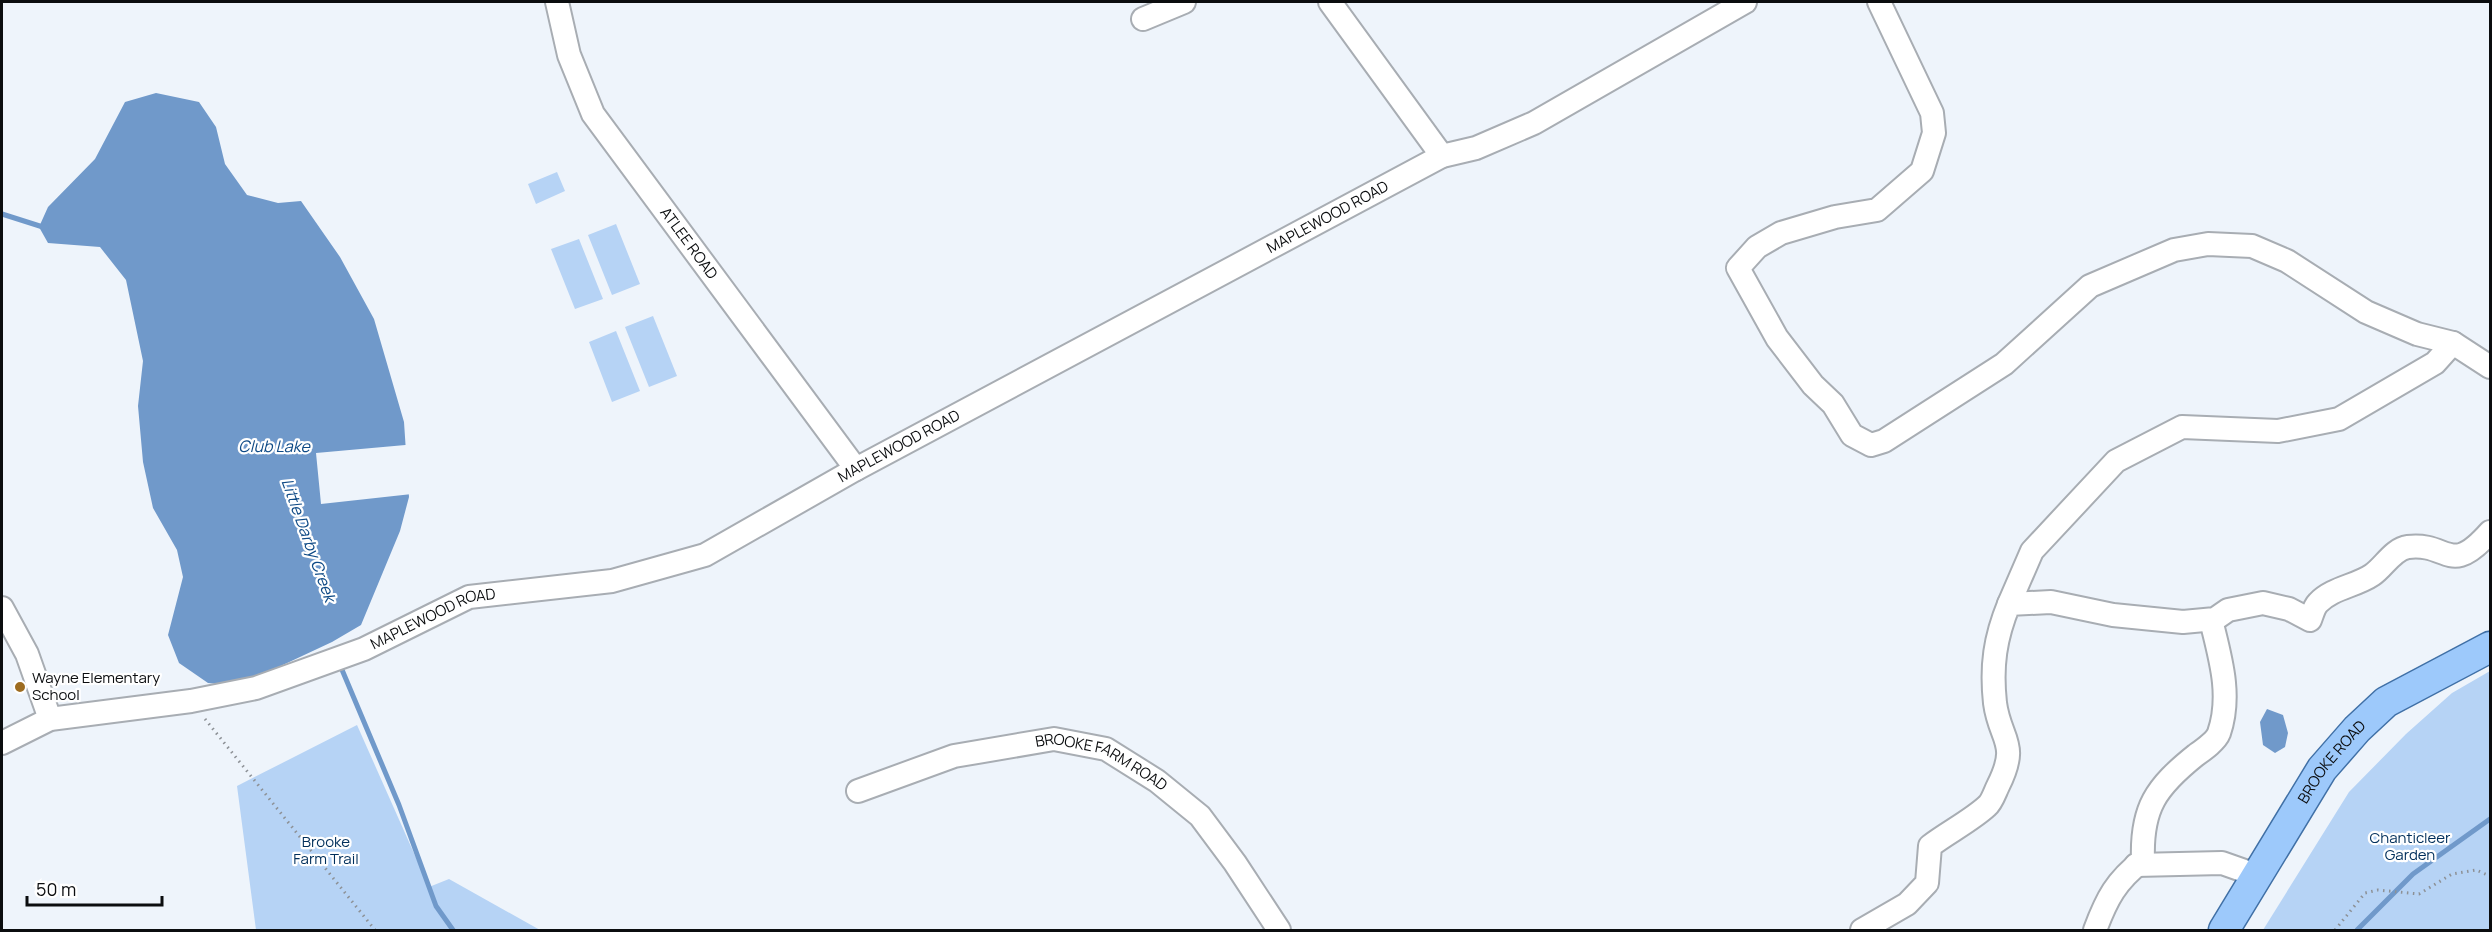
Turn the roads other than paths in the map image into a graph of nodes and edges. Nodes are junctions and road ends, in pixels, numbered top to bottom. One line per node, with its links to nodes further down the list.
1 (557, 2): 10 (street, ATLEE ROAD)
2 (1184, 2): 6 (street)
3 (1330, 2): 7 (street)
4 (1744, 2): 7 (street, MAPLEWOOD ROAD)
5 (1879, 2): 8 (street)
6 (1143, 19)
7 (1442, 156): 10 (street, MAPLEWOOD ROAD)
8 (2453, 344): 9 (street); 12 (street)
9 (2490, 367)
10 (856, 469): 16 (street, MAPLEWOOD ROAD)
11 (2490, 532): 14 (street)
12 (2009, 604): 14 (street); 22 (street)
13 (2, 608): 16 (street)
14 (2211, 620): 19 (street)
15 (2490, 647): 20 (main road, BROOKE ROAD)
16 (50, 719): 17 (street, MAPLEWOOD ROAD)
17 (2, 743)
18 (858, 791): 21 (street, BROOKE FARM ROAD)
19 (2136, 865): 20 (street); 23 (street)
20 (2256, 875): 24 (main road, BROOKE ROAD)
21 (1279, 930)
22 (1862, 930)
23 (2095, 930)
24 (2224, 930)

